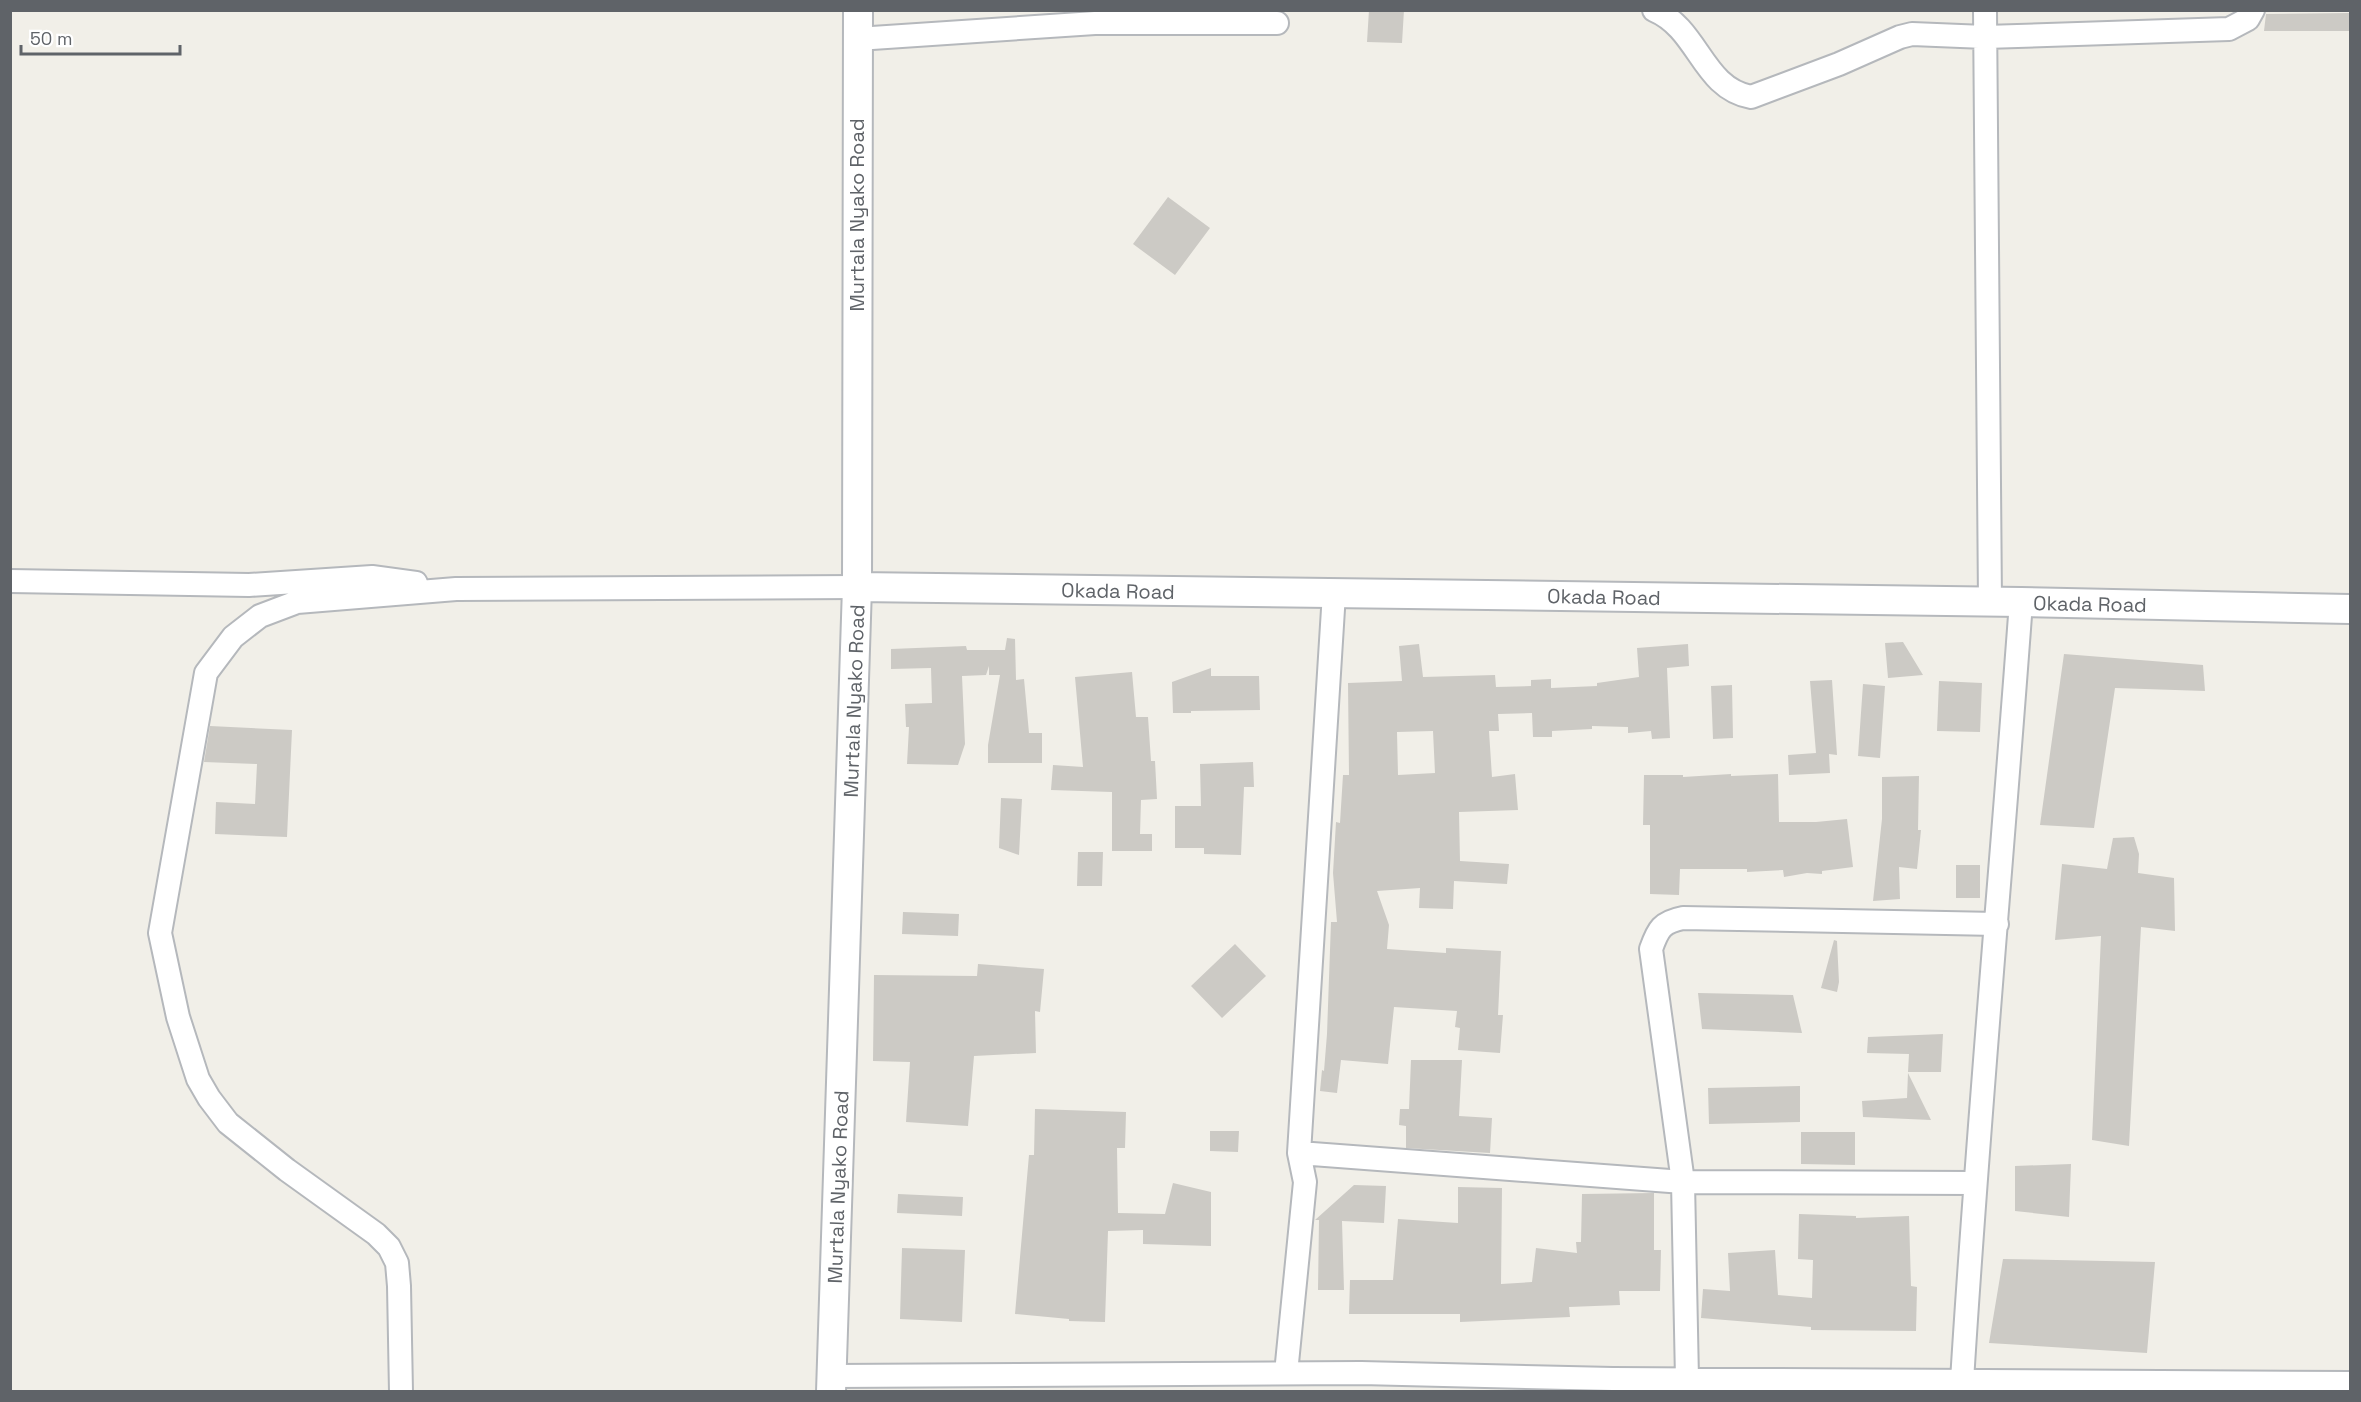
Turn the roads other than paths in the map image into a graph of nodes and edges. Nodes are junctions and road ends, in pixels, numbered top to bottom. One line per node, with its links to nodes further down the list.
1 (858, 10): 7 (street, Murtala Nyako Road)
2 (1654, 10): 6 (street)
3 (1985, 10): 6 (street)
4 (2253, 10): 6 (street)
5 (1277, 23): 7 (street)
6 (1985, 36): 12 (street)
7 (857, 39): 9 (street, Murtala Nyako Road)
8 (10, 581): 10 (street)
9 (857, 587): 10 (street); 11 (street, Okada Road); 24 (street, Murtala Nyako Road)
10 (456, 589): 27 (street)
11 (1334, 593): 12 (street, Okada Road); 16 (street)
12 (1990, 602): 13 (street, Okada Road)
13 (2021, 602): 14 (street, Okada Road); 15 (street)
14 (2350, 609)
15 (1997, 924): 17 (street); 18 (street)
16 (1299, 1153): 17 (street); 19 (street)
17 (1683, 1182): 18 (street); 20 (street)
18 (1974, 1183): 21 (street)
19 (1286, 1373): 22 (street); 24 (street)
20 (1687, 1379): 21 (street); 25 (street)
21 (1962, 1381): 26 (street)
22 (1361, 1382): 25 (street)
23 (2350, 1383): 26 (street)
24 (831, 1384)
25 (1613, 1385)
26 (2143, 1387)
27 (401, 1392)

